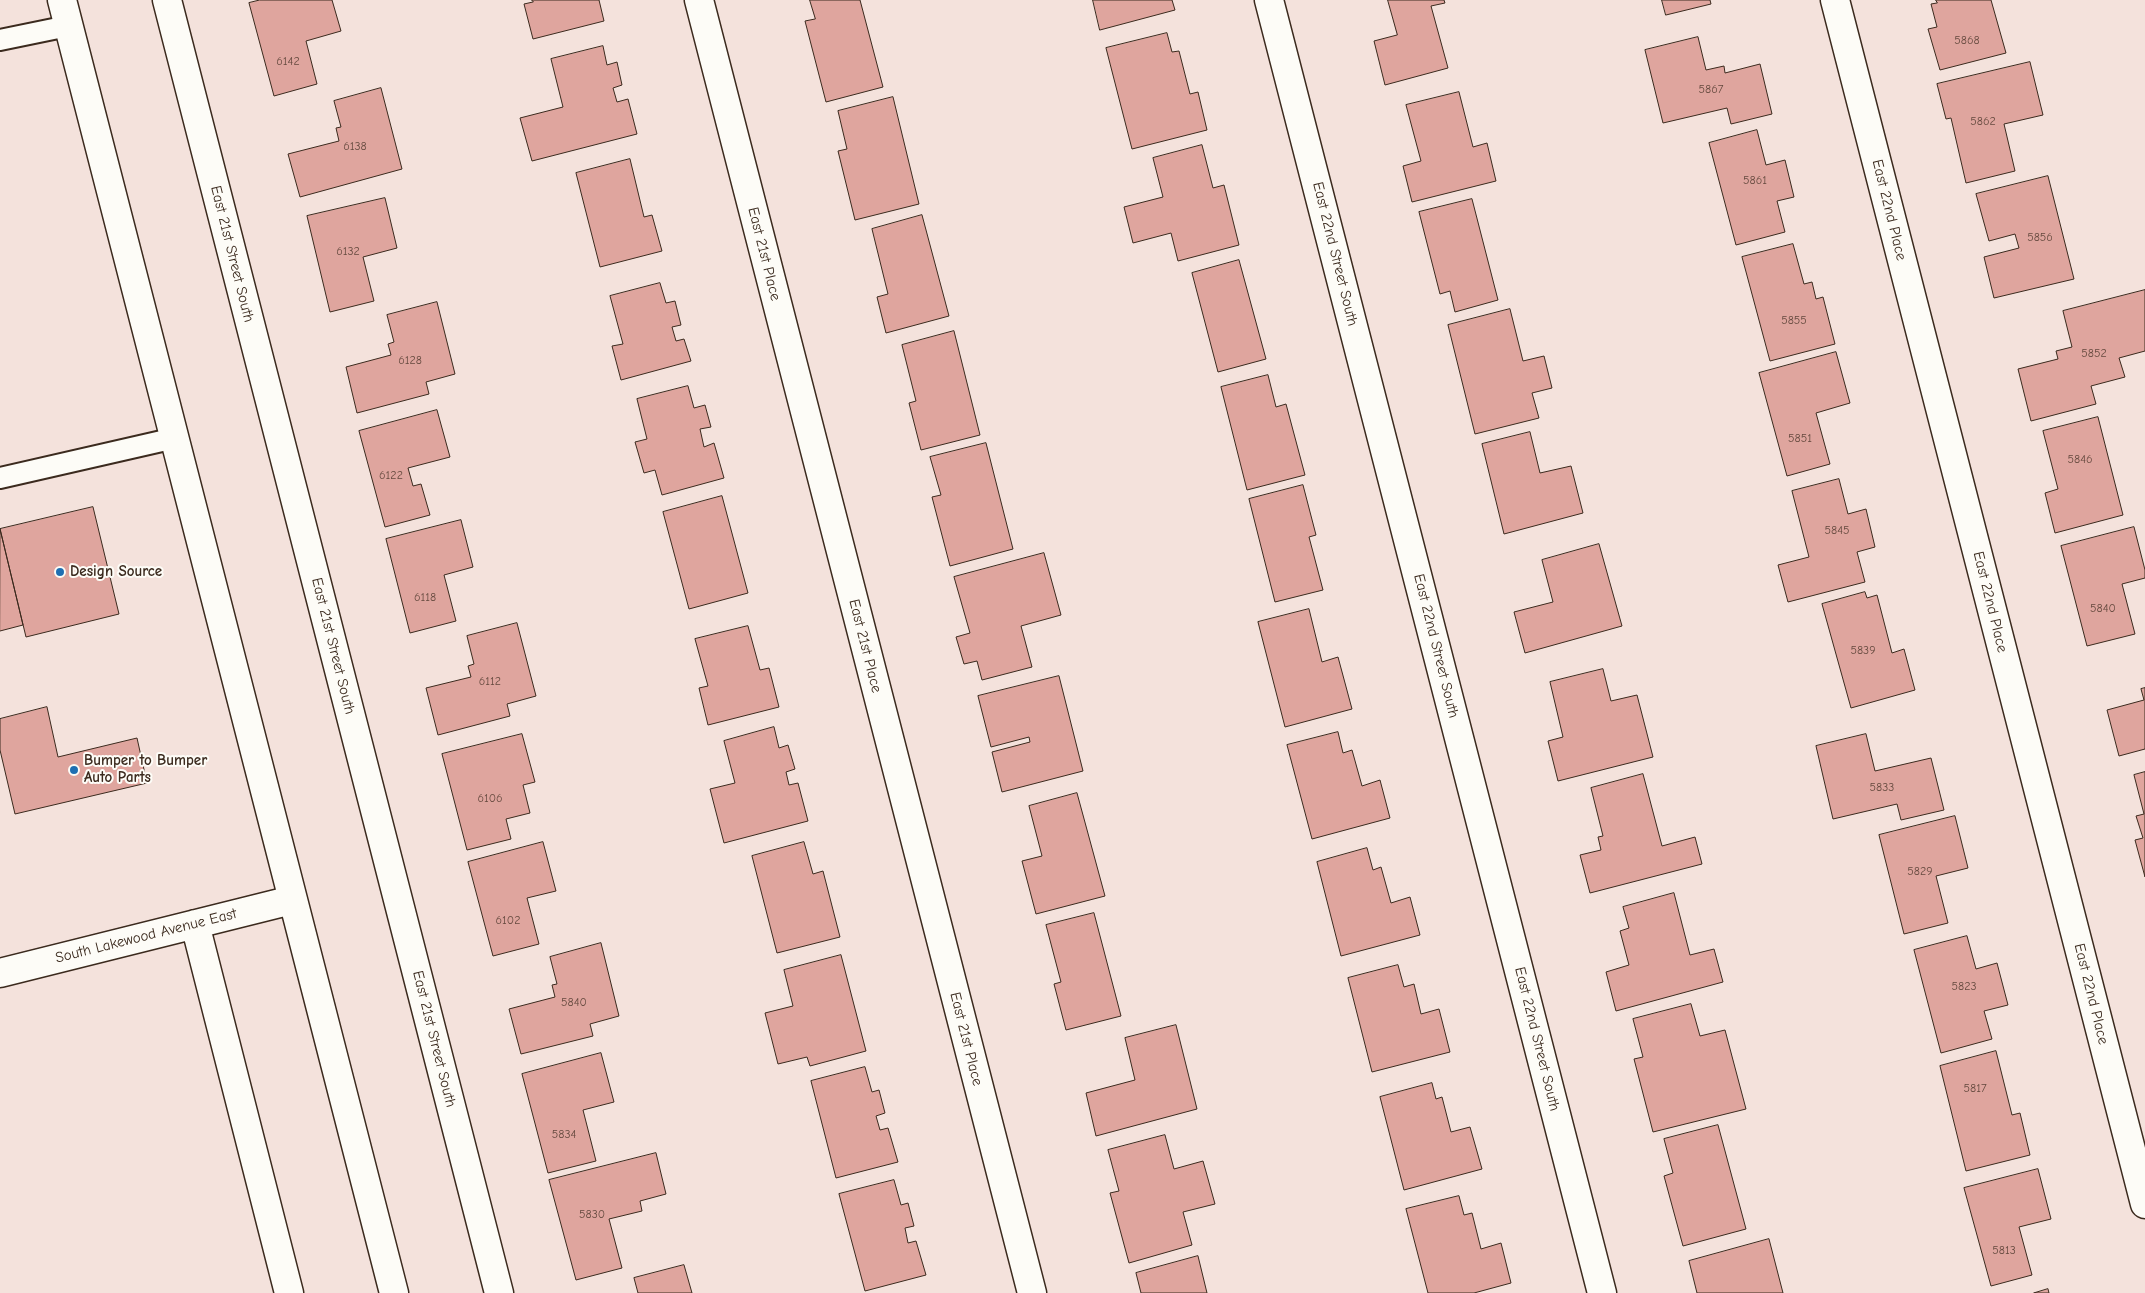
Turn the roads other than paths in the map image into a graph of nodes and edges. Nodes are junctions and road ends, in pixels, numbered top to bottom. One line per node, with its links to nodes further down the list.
1 (62, 0): 6 (street)
2 (167, 0): 16 (street, East 21st Street South)
3 (699, 0): 17 (street, East 21st Place)
4 (1269, 0): 18 (street, East 22nd Street South)
5 (1835, 0): 13 (street, East 22nd Place)
6 (68, 26): 7 (lane); 8 (street)
7 (0, 40)
8 (175, 438): 9 (lane); 10 (street)
9 (0, 478)
10 (292, 900): 11 (street, South Lakewood Avenue East); 15 (street)
11 (195, 924): 12 (street, South Lakewood Avenue East); 14 (street)
12 (0, 973)
13 (2145, 1204)
14 (289, 1293)
15 (394, 1293)
16 (499, 1293)
17 (1032, 1293)
18 (1602, 1293)

